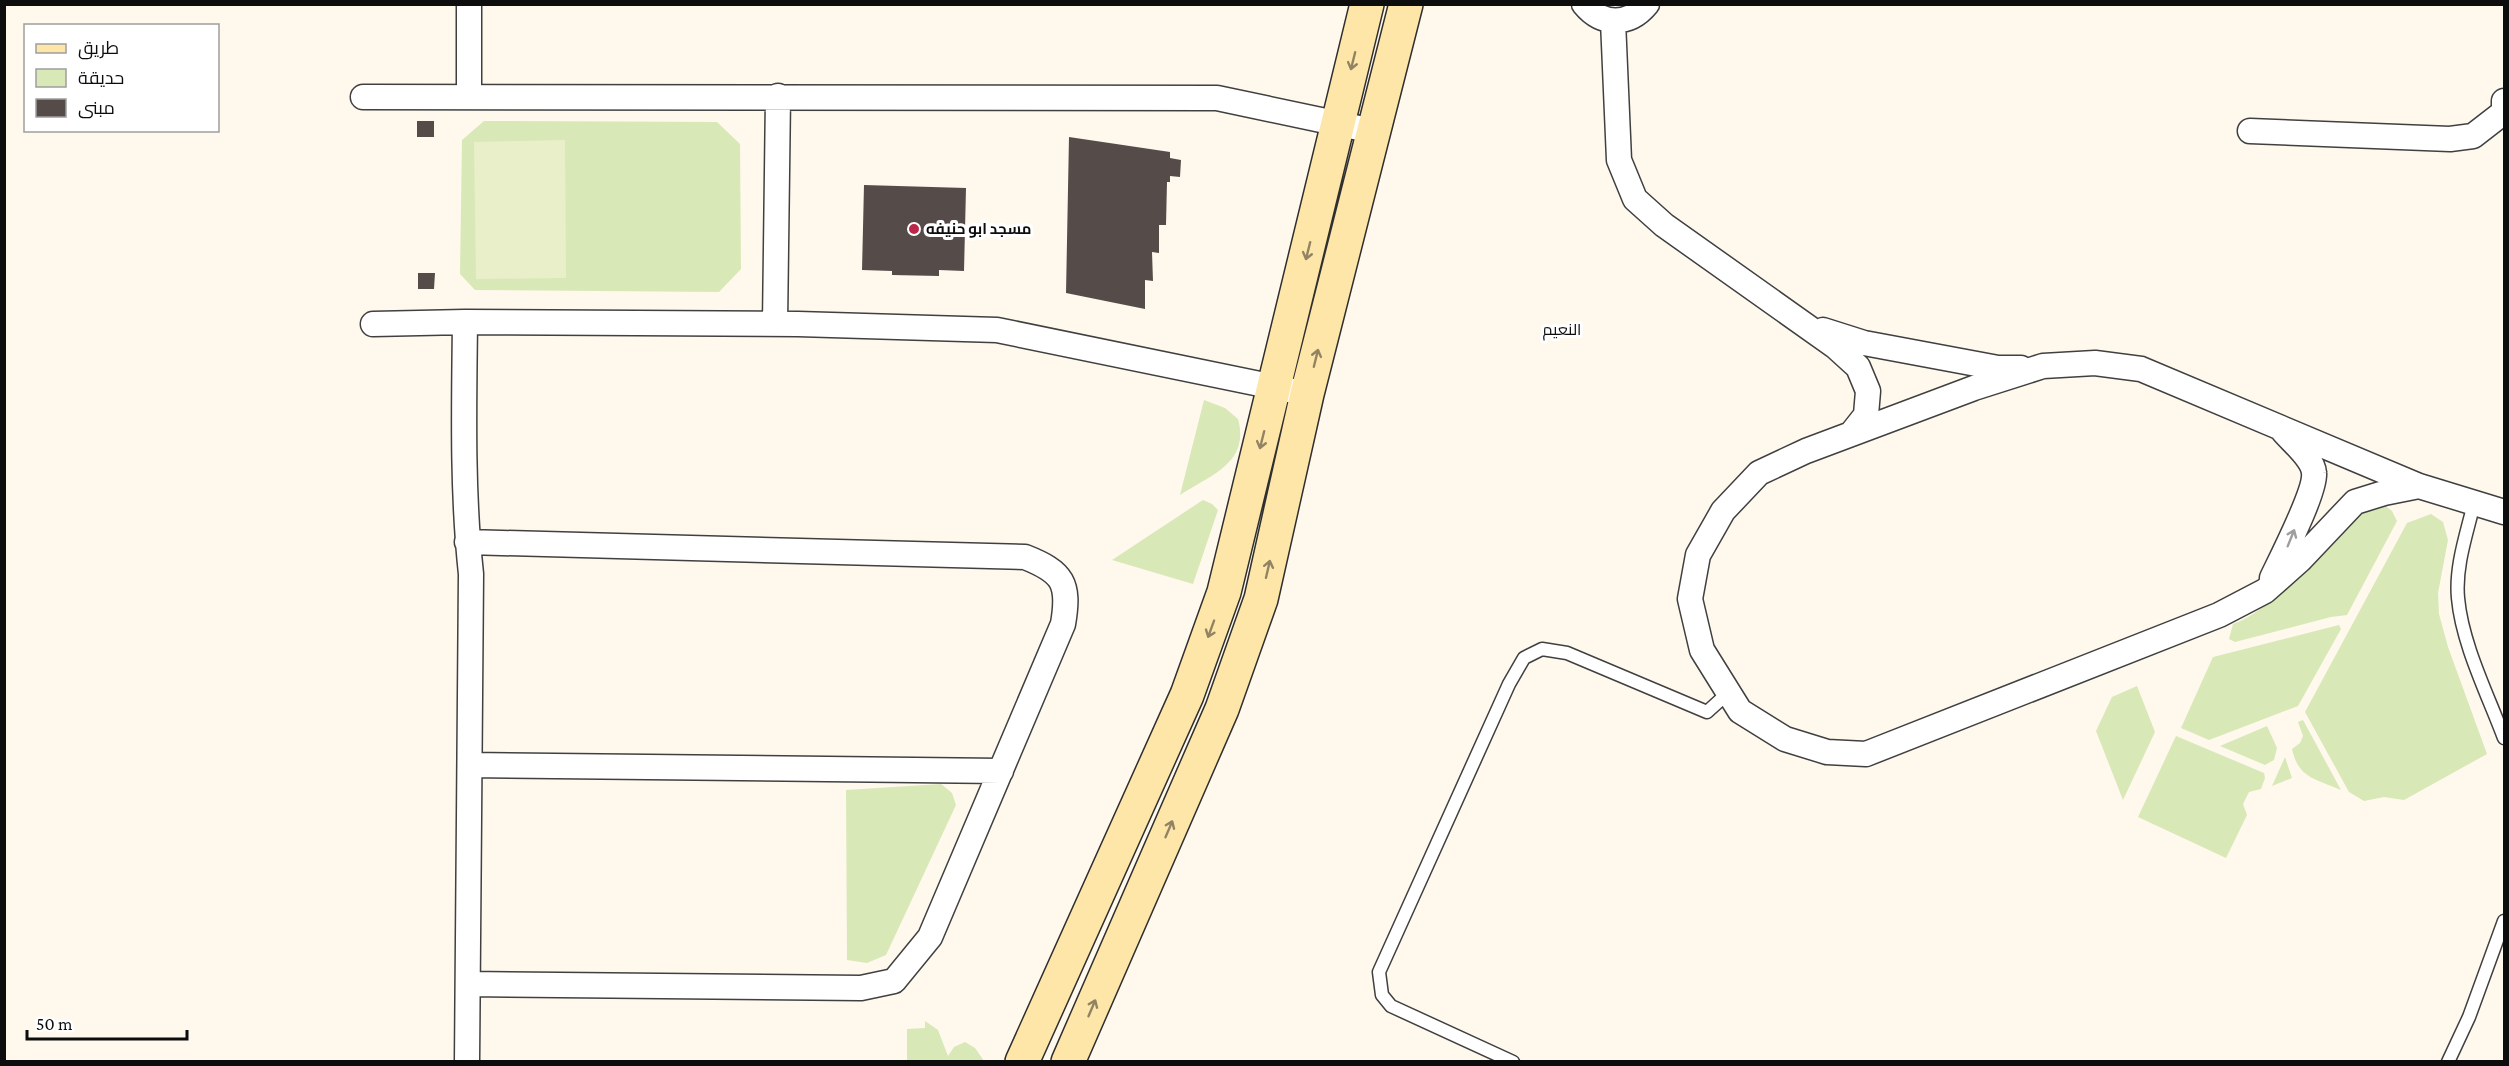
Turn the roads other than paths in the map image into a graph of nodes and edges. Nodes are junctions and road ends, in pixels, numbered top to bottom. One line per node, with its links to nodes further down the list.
1 (470, 4): 9 (street)
2 (1367, 4): 11 (main road, one-way to 11)
3 (1406, 4): 13 (main road)
4 (1584, 4): 6 (street)
5 (1647, 4): 6 (street)
6 (1613, 21): 15 (street)
7 (778, 96): 9 (street); 11 (street); 17 (street)
8 (363, 97): 9 (street)
9 (469, 97)
10 (2505, 101): 12 (street)
11 (1338, 125): 13 (street); 19 (main road, one-way to 19)
12 (2250, 130)
13 (1373, 131): 20 (main road, one-way to 13)
14 (465, 322): 16 (street); 17 (street); 27 (street)
15 (1801, 322): 18 (street); 22 (street)
16 (373, 324)
17 (775, 324): 19 (street)
18 (2037, 368): 21 (street); 22 (street)
19 (1275, 387): 20 (street); 36 (main road, one-way to 36)
20 (1307, 394): 37 (main road, one-way to 20)
21 (2278, 427): 23 (street); 28 (street, one-way to 21)
22 (1851, 434): 29 (street)
23 (2419, 486): 25 (street); 28 (street)
24 (2505, 499): 25 (street)
25 (2474, 503): 26 (street); 30 (lane)
26 (2505, 512)
27 (467, 542): 31 (street); 32 (street)
28 (2265, 591): 29 (street)
29 (1728, 693): 38 (lane)
30 (2505, 738)
31 (470, 765): 32 (street); 34 (street)
32 (1001, 771): 34 (street)
33 (2505, 921): 39 (lane)
34 (468, 984): 35 (street)
35 (467, 1062)
36 (1022, 1062)
37 (1068, 1062)
38 (1513, 1062)
39 (2448, 1062)

